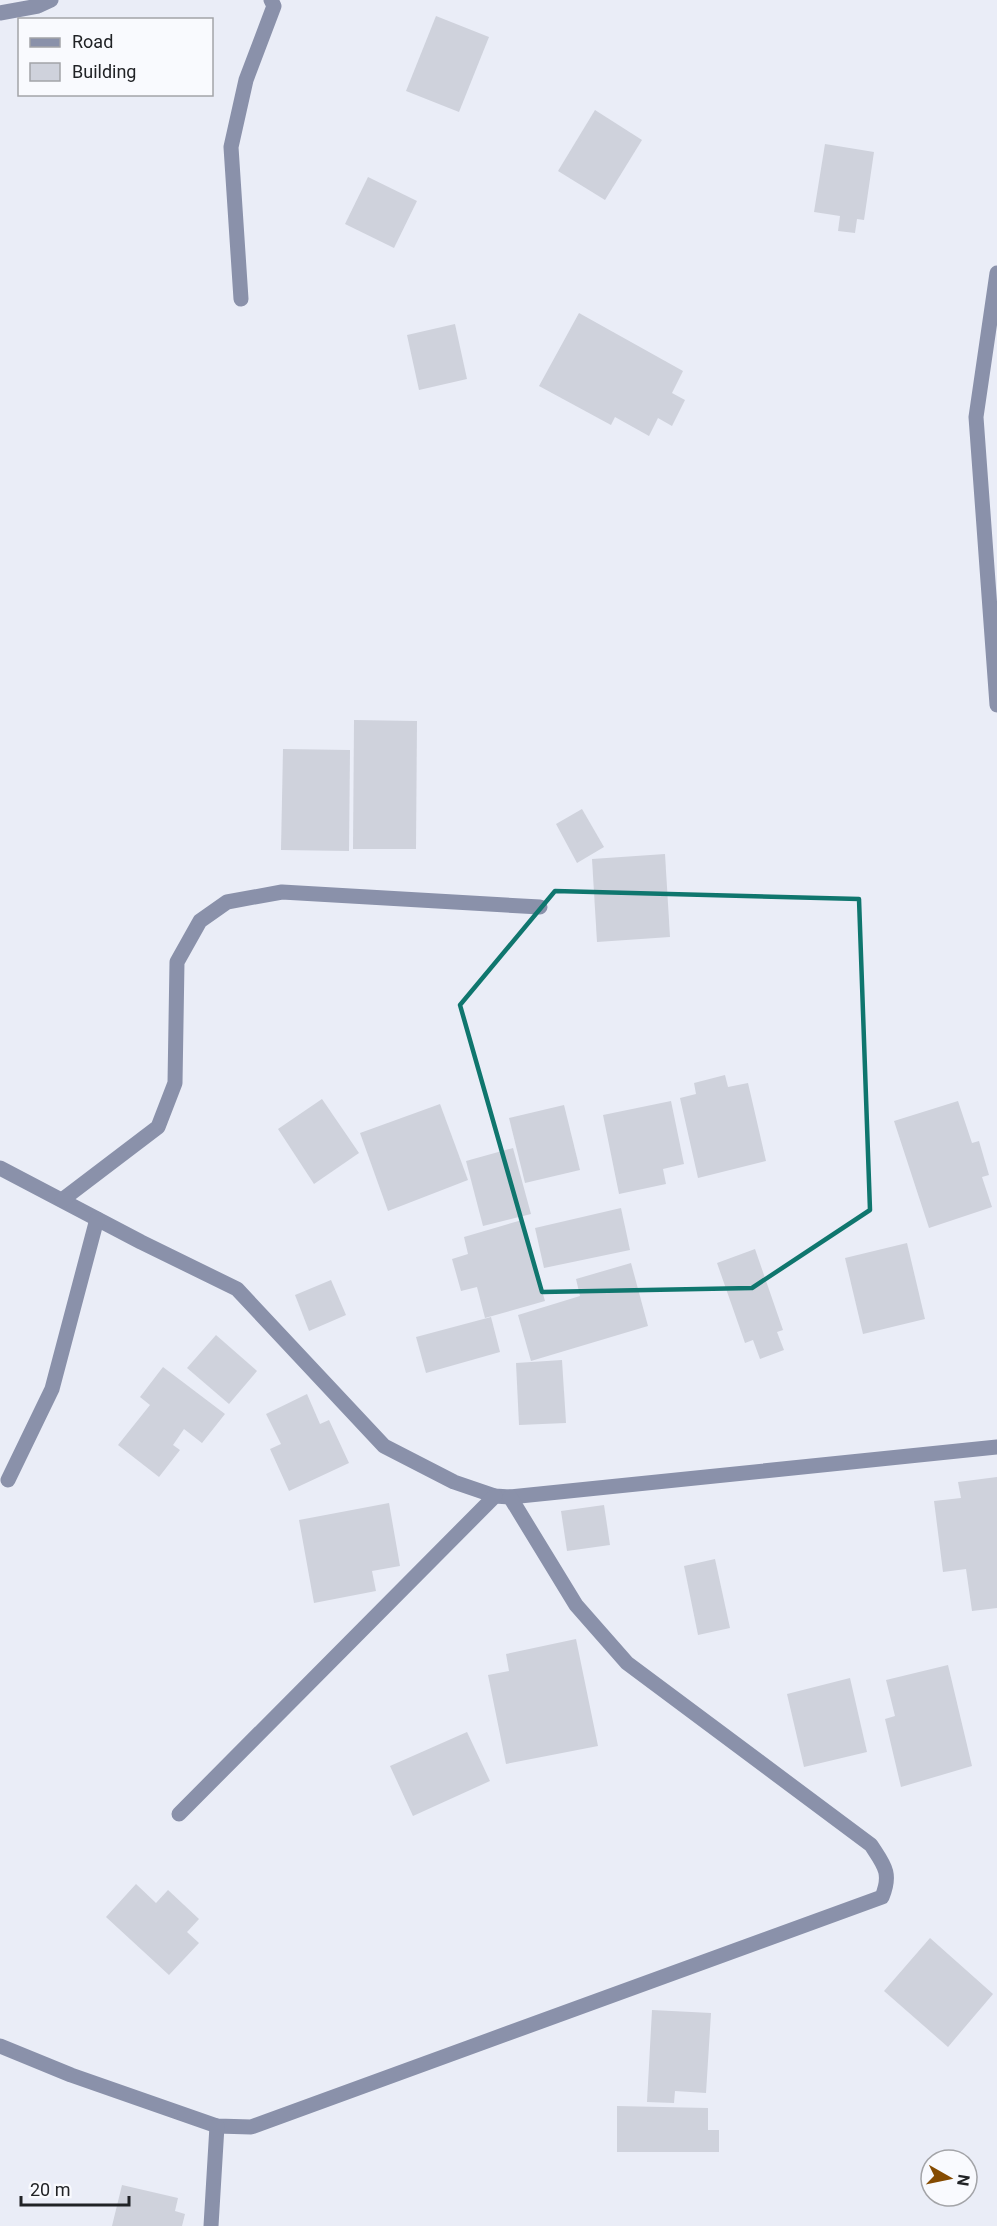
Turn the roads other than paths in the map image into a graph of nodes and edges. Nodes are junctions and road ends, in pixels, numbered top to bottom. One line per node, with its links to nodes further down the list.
1 (51, 0): 3 (street)
2 (272, 0): 5 (street)
3 (0, 13)
4 (997, 273): 6 (street)
5 (241, 299)
6 (997, 705)
7 (540, 908): 9 (street)
8 (0, 1168): 9 (street)
9 (62, 1200): 10 (street)
10 (97, 1219): 12 (street); 13 (street)
11 (997, 1447): 13 (street)
12 (8, 1480)
13 (503, 1496): 14 (street); 16 (street)
14 (179, 1814)
15 (0, 2046): 16 (street)
16 (217, 2126): 17 (street)
17 (211, 2226)

